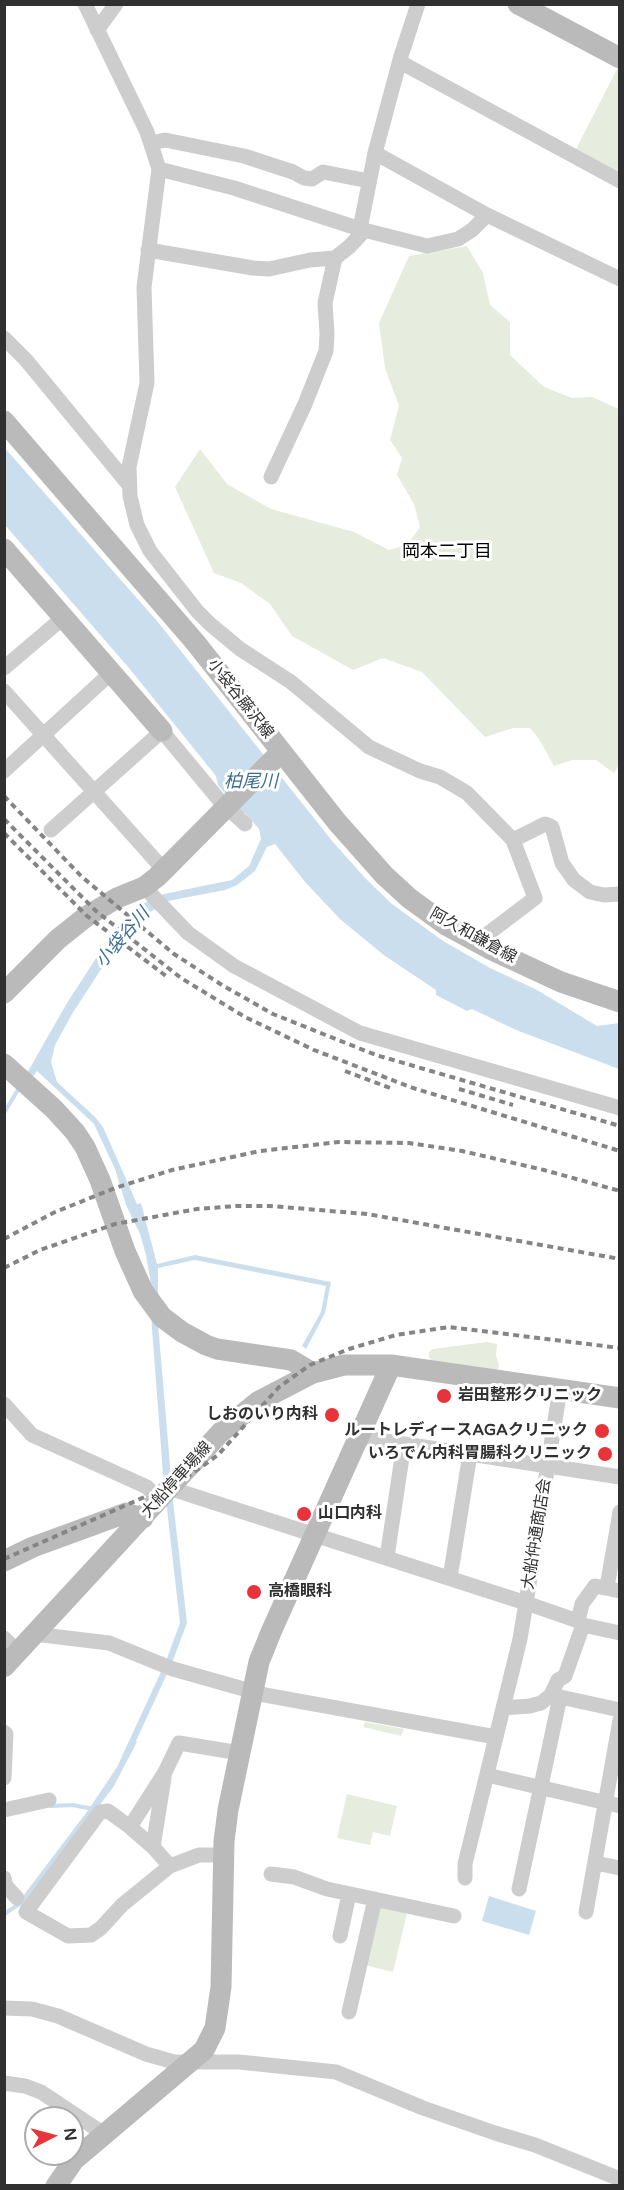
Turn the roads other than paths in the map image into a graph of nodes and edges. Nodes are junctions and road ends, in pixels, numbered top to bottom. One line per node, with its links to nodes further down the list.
1 (85, 4): 5 (street)
2 (116, 4): 5 (street)
3 (418, 4): 7 (street)
4 (518, 4): 6 (main road)
5 (97, 30): 8 (street)
6 (620, 58)
7 (400, 62): 9 (street); 11 (street)
8 (152, 143): 10 (street); 12 (street)
9 (375, 153): 12 (street); 13 (street)
10 (159, 169): 14 (street); 15 (street)
11 (620, 181)
12 (369, 182): 14 (street)
13 (487, 215): 14 (street); 17 (street)
14 (363, 230): 16 (street)
15 (148, 250): 16 (street); 21 (street)
16 (335, 258): 20 (street)
17 (620, 279)
18 (4, 338): 21 (street)
19 (4, 421): 25 (main road, 小袋谷藤沢線)
20 (271, 477)
21 (129, 484): 24 (street)
22 (8, 559): 23 (main road)
23 (64, 617): 26 (street); 27 (main road)
24 (210, 624): 25 (street); 37 (street)
25 (195, 642): 31 (main road, 小袋谷藤沢線)
26 (4, 668)
27 (112, 672): 29 (main road); 30 (street)
28 (4, 691): 30 (street)
29 (162, 731): 33 (street); 34 (street)
30 (43, 735): 32 (street); 33 (street)
31 (281, 752): 34 (main road, 小袋谷藤沢線); 41 (main road, 阿久和鎌倉線)
32 (4, 771)
33 (93, 791): 36 (street); 38 (street)
34 (226, 806): 35 (street); 38 (main road, 小袋谷藤沢線)
35 (245, 824)
36 (51, 830)
37 (513, 840): 40 (street); 41 (street)
38 (164, 870): 39 (main road, 小袋谷藤沢線)
39 (148, 892): 42 (main road, 小袋谷藤沢線); 45 (street)
40 (620, 894)
41 (477, 942): 43 (main road, 阿久和鎌倉線)
42 (4, 993)
43 (620, 1002)
44 (4, 1064): 47 (main road)
45 (620, 1108)
46 (391, 1365): 47 (main road, 大船停車場線); 48 (main road, 大船停車場線); 51 (main road)
47 (313, 1373): 56 (main road, 大船停車場線)
48 (560, 1389): 49 (main road, 大船停車場線); 54 (street, 大船仲通商店会)
49 (620, 1398)
50 (4, 1404): 56 (street)
51 (359, 1437): 52 (street, 大船仲通商店会); 59 (main road)
52 (404, 1444): 53 (street, 大船仲通商店会); 60 (street)
53 (470, 1454): 54 (street, 大船仲通商店会); 62 (street)
54 (548, 1466): 55 (street, 大船仲通商店会); 64 (street, 大船仲通商店会)
55 (620, 1477)
56 (169, 1491): 58 (main road, 大船停車場線); 59 (street)
57 (620, 1512): 63 (street)
58 (143, 1518): 61 (main road); 67 (main road, 大船停車場線)
59 (314, 1534): 60 (street); 69 (main road)
60 (387, 1557): 62 (street)
61 (4, 1561)
62 (450, 1578): 64 (street)
63 (613, 1589): 65 (street)
64 (526, 1603): 65 (street); 71 (street, 大船仲通商店会)
65 (581, 1623): 66 (street); 70 (street)
66 (620, 1633)
67 (34, 1635): 68 (main road, 大船停車場線); 69 (street)
68 (9, 1652)
69 (252, 1691): 75 (street); 76 (main road)
70 (556, 1696): 71 (street); 72 (street); 80 (street)
71 (503, 1708): 75 (street, 大船仲通商店会)
72 (620, 1710)
73 (620, 1720): 82 (street)
74 (4, 1732): 79 (street)
75 (496, 1737): 78 (street, 大船仲通商店会)
76 (240, 1753): 77 (street); 87 (main road)
77 (165, 1772): 85 (street); 86 (street)
78 (487, 1775): 80 (street); 93 (street, 大船仲通商店会)
79 (4, 1778)
80 (541, 1788): 82 (street); 94 (street)
81 (49, 1800): 84 (street)
82 (604, 1802): 83 (street); 88 (street)
83 (620, 1806)
84 (4, 1810)
85 (130, 1827): 86 (street); 89 (street)
86 (153, 1847): 89 (street)
87 (223, 1855): 89 (street); 103 (main road)
88 (594, 1863): 90 (street); 98 (street)
89 (170, 1866)
90 (620, 1868)
91 (271, 1874): 95 (street)
92 (4, 1878): 96 (street)
93 (465, 1878)
94 (519, 1889)
95 (349, 1894): 97 (street); 100 (street)
96 (17, 1898)
97 (375, 1899): 99 (street); 102 (street)
98 (586, 1912)
99 (454, 1916)
100 (340, 1936)
101 (4, 2008): 103 (street)
102 (349, 2012)
103 (191, 2062): 105 (main road); 106 (street)
104 (4, 2083): 105 (street)
105 (104, 2134): 107 (main road)
106 (620, 2179)
107 (56, 2186)

